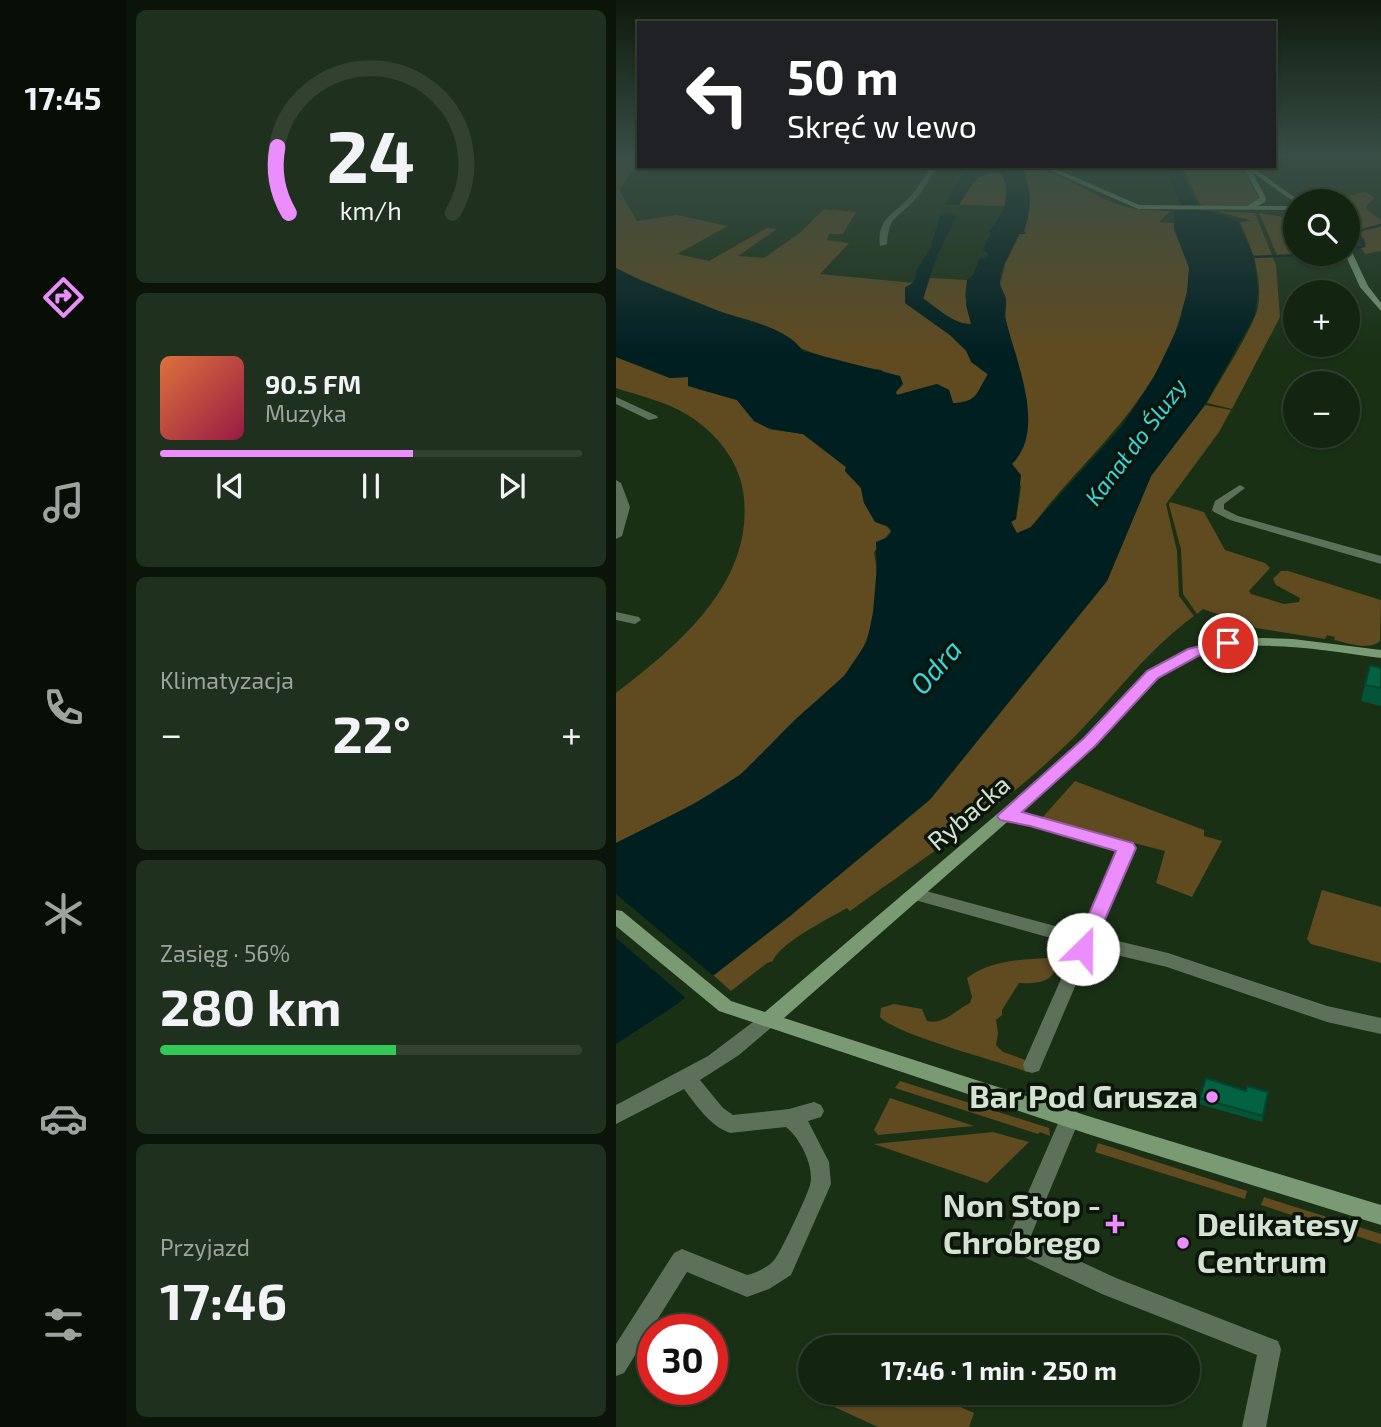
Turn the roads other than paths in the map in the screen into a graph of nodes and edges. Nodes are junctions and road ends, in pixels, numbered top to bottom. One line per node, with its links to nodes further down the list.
1 (888, 223): 2 (street)
2 (883, 244)
3 (1355, 266): 4 (street)
4 (1381, 308)
5 (618, 402): 6 (street)
6 (653, 418)
7 (616, 483): 9 (street)
8 (1240, 488): 10 (street)
9 (616, 536)
10 (1381, 560)
11 (616, 616): 12 (street)
12 (635, 620)
13 (1381, 654): 14 (street, Rybacka)
14 (1006, 816): 15 (street, Rybacka); 17 (street)
15 (915, 894): 17 (street); 18 (street, Rybacka)
16 (616, 916): 18 (street)
17 (1087, 941): 19 (street); 20 (street)
18 (767, 1021): 21 (street, Rybacka); 25 (street)
19 (1381, 1026)
20 (1032, 1065)
21 (686, 1077): 23 (street, Rybacka); 24 (street)
22 (814, 1111): 24 (street)
23 (616, 1115)
24 (789, 1118): 27 (street)
25 (1070, 1118): 26 (street); 28 (street)
26 (1381, 1215)
27 (616, 1365)
28 (1254, 1427)

